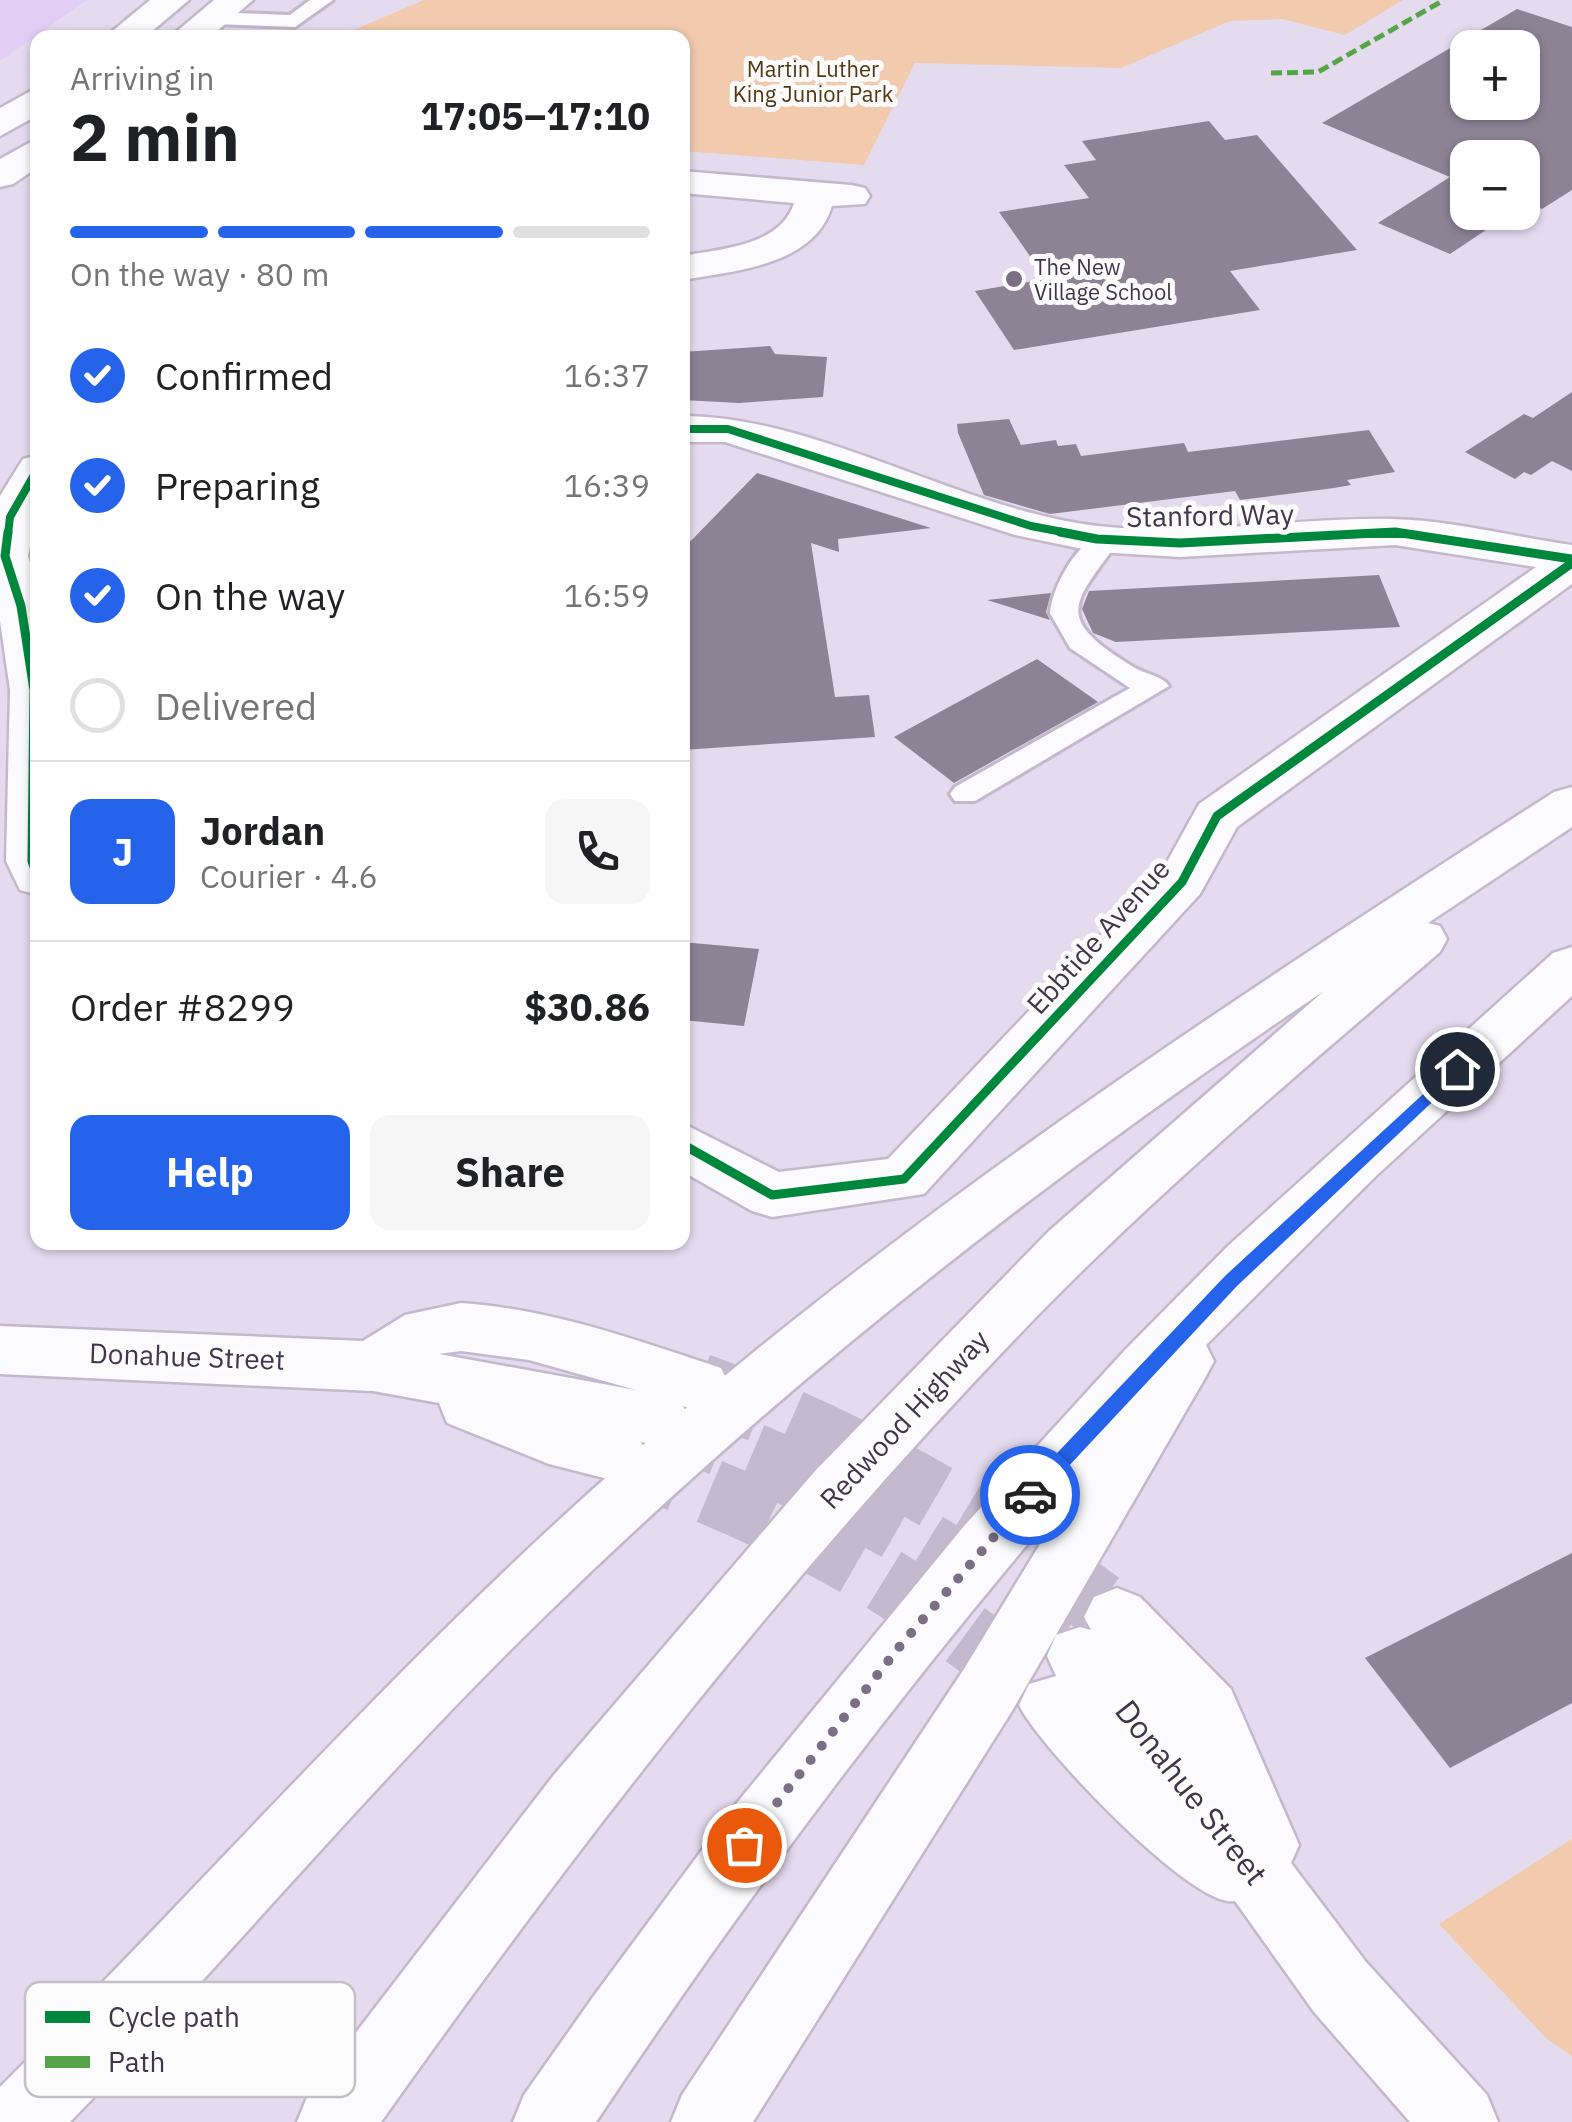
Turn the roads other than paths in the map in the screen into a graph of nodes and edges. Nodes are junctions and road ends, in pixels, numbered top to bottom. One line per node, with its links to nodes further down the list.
1 (172, 0): 4 (main road)
2 (323, 0): 3 (lane)
3 (212, 18)
4 (132, 30)
5 (30, 154): 6 (main road)
6 (0, 176)
7 (690, 183): 8 (main road)
8 (690, 266)
9 (690, 429): 11 (main road, Stanford Way)
10 (30, 488): 13 (main road)
11 (1107, 539): 12 (main road, Stanford Way); 14 (lane)
12 (1572, 561): 17 (main road, Ebbtide Avenue)
13 (30, 664)
14 (965, 794)
15 (1572, 808): 22 (main road); 23 (main road, Redwood Highway)
16 (1572, 966): 18 (main road)
17 (690, 1149)
18 (1231, 1281): 28 (main road); 29 (main road)
19 (0, 1350): 20 (main road, Donahue Street)
20 (374, 1366): 20 (main road, Donahue Street)
21 (1300, 1931): 21 (main road, Donahue Street); 30 (main road, Donahue Street)
22 (150, 1982)
23 (355, 2095)
24 (42, 2097): 26 (main road)
25 (354, 2097): 27 (main road, Redwood Highway)
26 (18, 2122)
27 (335, 2122)
28 (551, 2122)
29 (709, 2122)
30 (1460, 2122)

